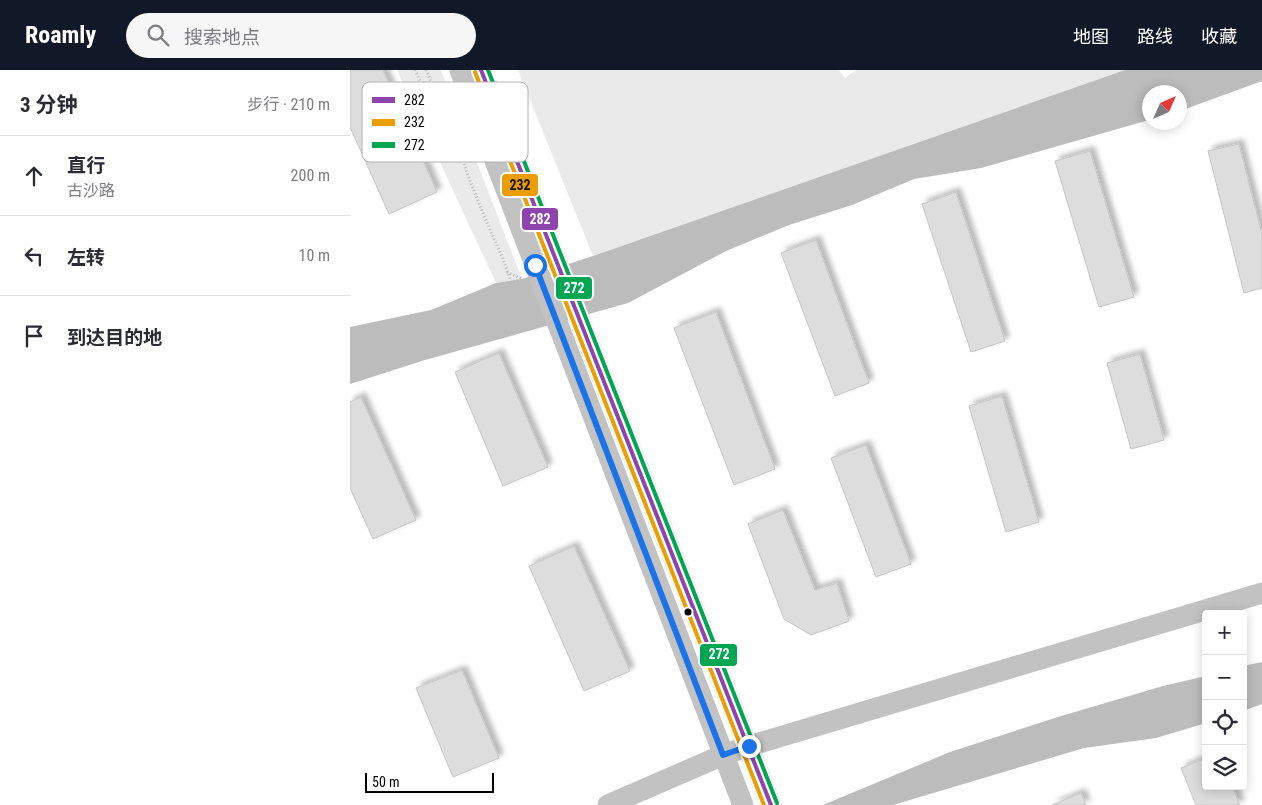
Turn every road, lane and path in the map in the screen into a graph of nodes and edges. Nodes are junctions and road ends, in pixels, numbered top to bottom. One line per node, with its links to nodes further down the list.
1 (416, 70): 5 (path)
2 (426, 70): 6 (path)
3 (460, 70): 7 (main road)
4 (481, 70): 8 (main road)
5 (421, 82)
6 (431, 82)
7 (465, 82)
8 (485, 82)
9 (464, 162): 13 (path)
10 (500, 162): 12 (main road)
11 (511, 162): 12 (main road)
12 (544, 261): 15 (main road); 16 (main road)
13 (507, 272)
14 (1262, 593): 15 (main road)
15 (749, 746): 16 (main road); 19 (main road)
16 (723, 755): 17 (main road); 18 (main road)
17 (608, 805)
18 (743, 805)
19 (771, 805)

